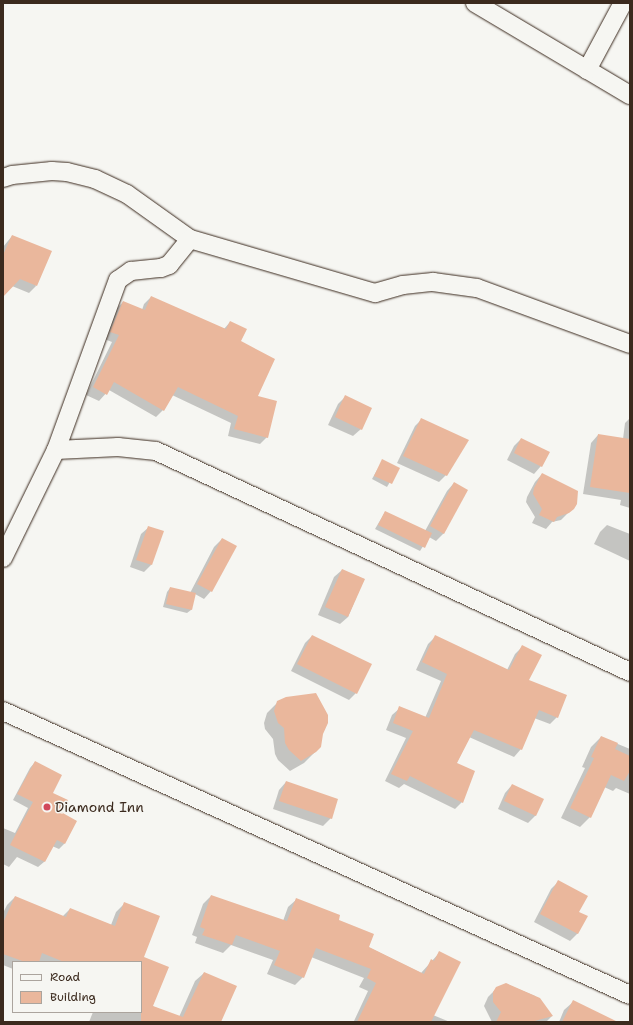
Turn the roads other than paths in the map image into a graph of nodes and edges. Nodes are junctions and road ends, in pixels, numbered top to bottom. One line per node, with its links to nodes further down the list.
1 (475, 3): 3 (street)
2 (623, 3): 3 (street)
3 (587, 70): 4 (street)
4 (630, 96)
5 (3, 178): 6 (street)
6 (190, 239): 7 (street); 8 (street)
7 (630, 344)
8 (56, 450): 9 (street); 10 (street)
9 (3, 558)
10 (630, 672)
11 (3, 711): 12 (street)
12 (630, 995)

